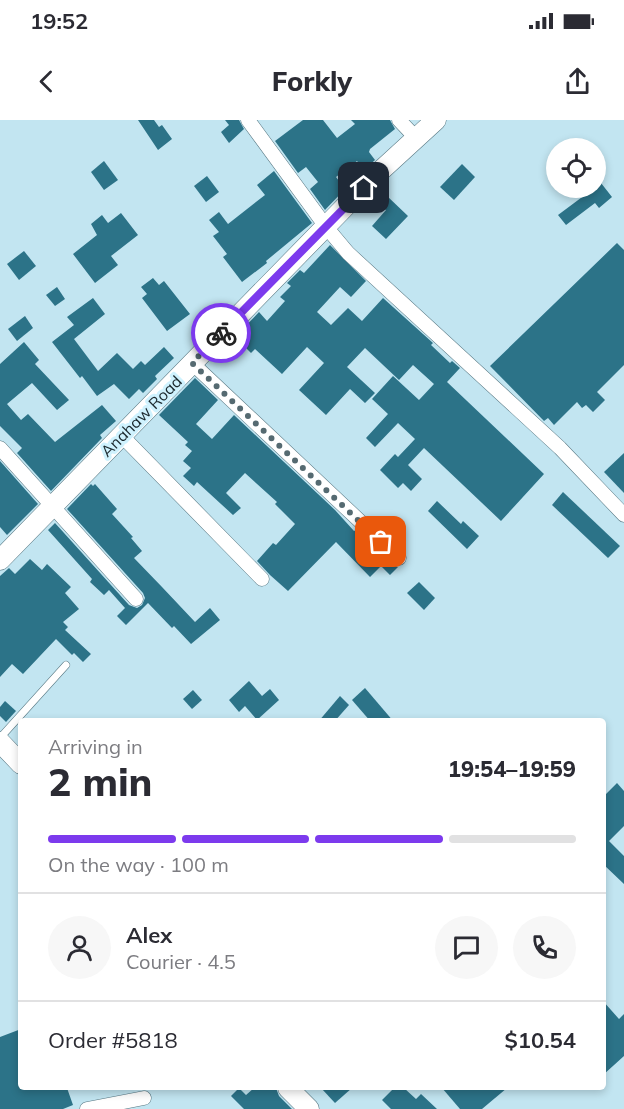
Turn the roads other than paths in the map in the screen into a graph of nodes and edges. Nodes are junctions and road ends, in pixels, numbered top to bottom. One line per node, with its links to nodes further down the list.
1 (248, 120): 5 (street)
2 (399, 120): 4 (street)
3 (436, 120): 4 (street, Anahaw Road)
4 (416, 138): 5 (street, Anahaw Road)
5 (327, 228): 6 (street, Anahaw Road); 10 (street)
6 (192, 363): 7 (street, Anahaw Road); 11 (street)
7 (121, 435): 9 (street, Anahaw Road); 13 (street)
8 (0, 448): 9 (street)
9 (51, 506): 12 (street, Anahaw Road); 14 (street)
10 (624, 515)
11 (399, 558)
12 (0, 560)
13 (262, 579)
14 (136, 599)
15 (66, 665): 17 (lane)
16 (18, 718): 18 (lane)
17 (18, 718)
18 (0, 738)
19 (0, 742): 20 (street)
20 (18, 761)
21 (290, 1090): 24 (street)
22 (144, 1098): 23 (street)
23 (87, 1109)
24 (309, 1109)

